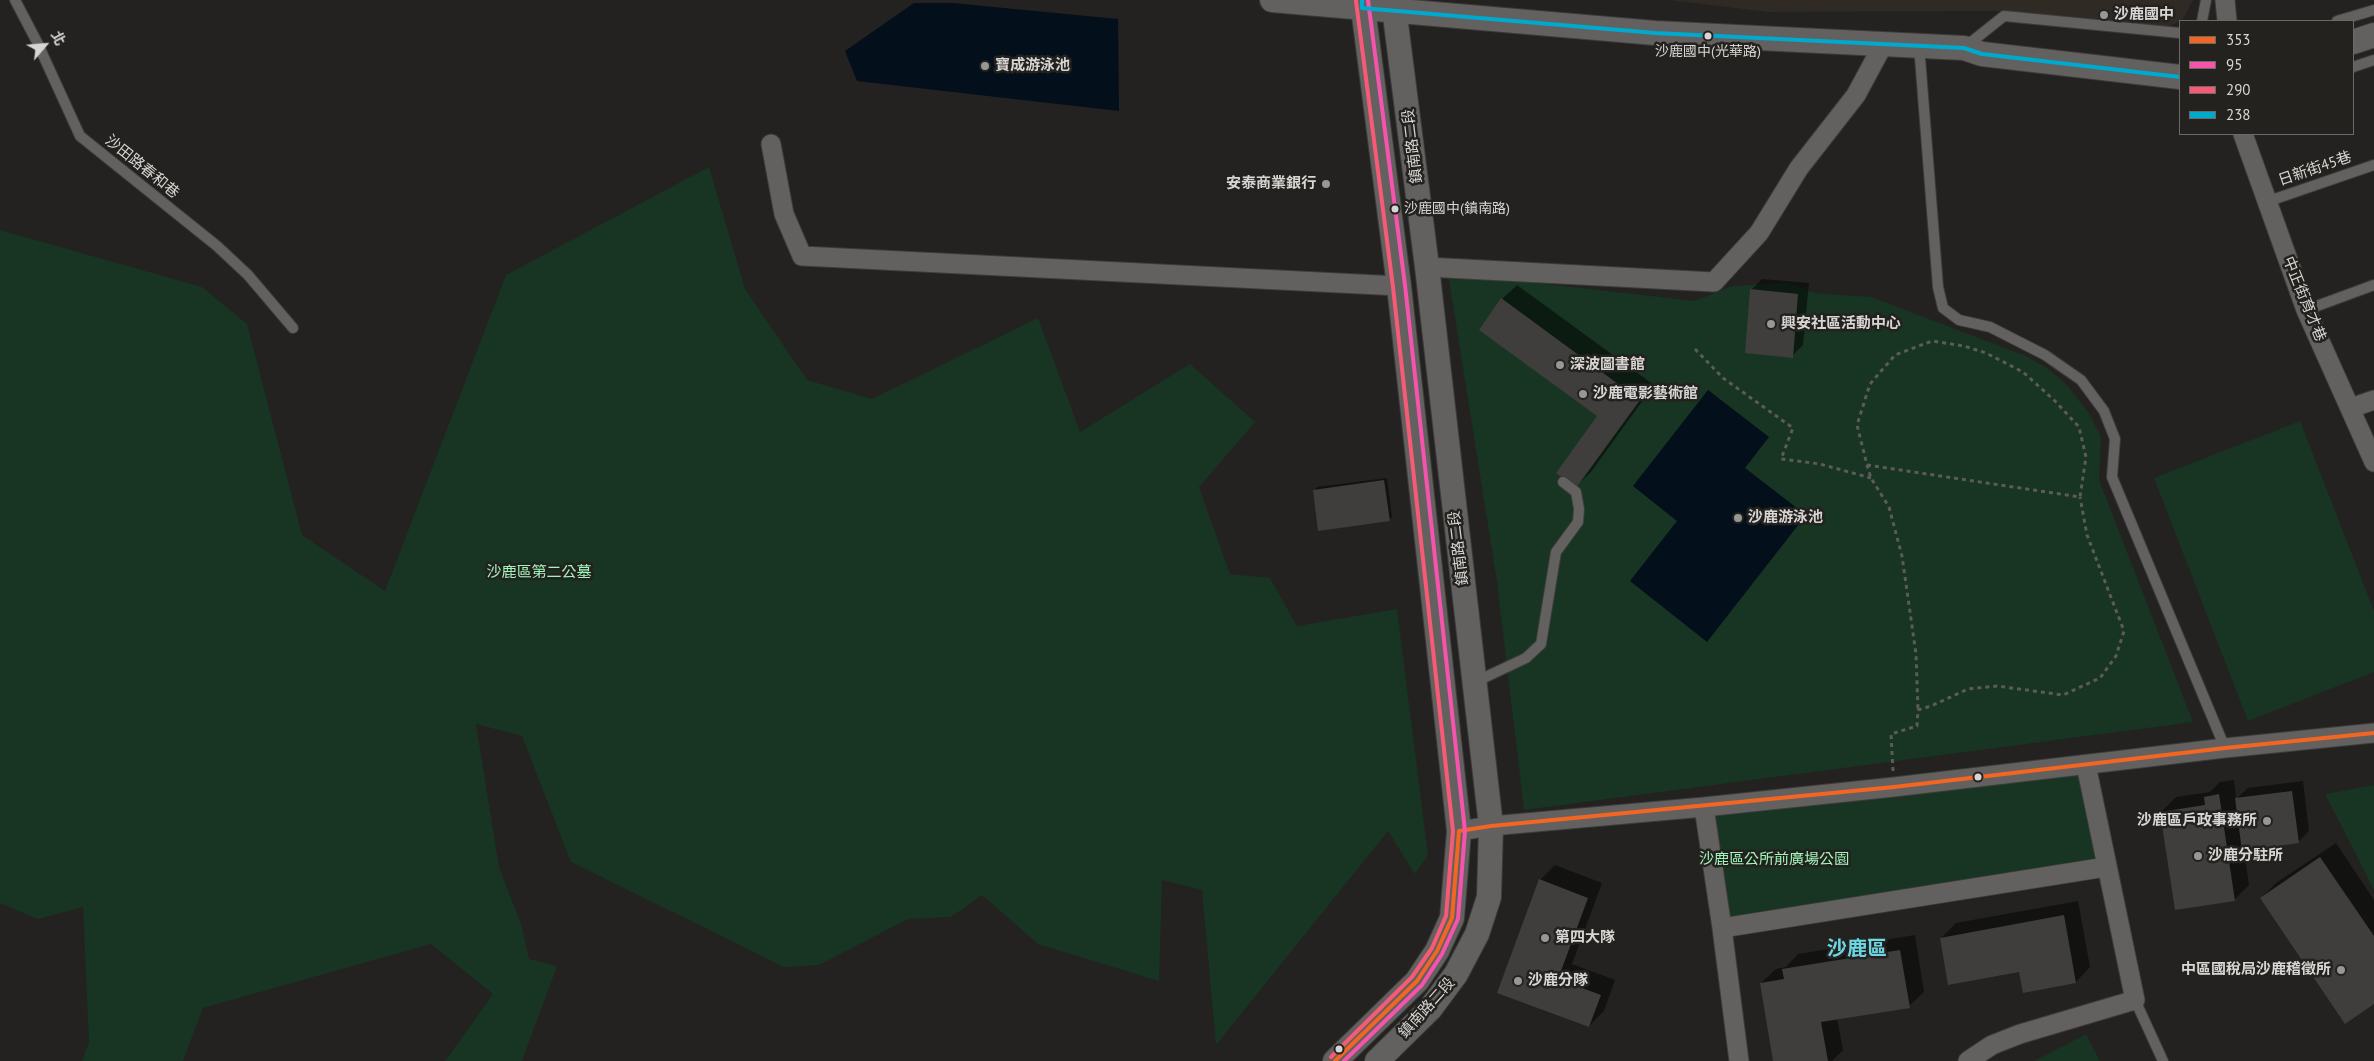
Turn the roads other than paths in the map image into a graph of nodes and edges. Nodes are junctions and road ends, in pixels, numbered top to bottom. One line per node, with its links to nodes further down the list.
1 (15, 0): 28 (lane, 沙田路春和巷)
2 (1272, 0): 5 (street)
3 (2206, 0): 8 (lane)
4 (2225, 0): 9 (street)
5 (1362, 4): 6 (street); 26 (street, 鎮南路二段)
6 (1394, 5): 14 (street); 24 (street, 鎮南路二段)
7 (2374, 10): 10 (lane)
8 (2202, 20)
9 (2227, 20)
10 (2340, 20)
11 (2179, 33): 16 (lane)
12 (2374, 35): 13 (street)
13 (2354, 42)
14 (1884, 43): 15 (street); 24 (street)
15 (1919, 44): 16 (street); 35 (lane)
16 (1964, 48): 19 (street)
17 (2374, 60): 18 (lane)
18 (2354, 67)
19 (2179, 77)
20 (2243, 135): 23 (street, 中正街育才巷)
21 (771, 144): 26 (street)
22 (2374, 165): 23 (lane, 日新街45巷)
23 (2266, 202): 27 (street, 中正街育才巷)
24 (1428, 267): 33 (street, 鎮南路二段)
25 (2374, 285): 27 (lane)
26 (1399, 286): 39 (street, 鎮南路二段)
27 (2306, 310): 30 (street, 中正街育才巷)
28 (293, 328)
29 (2374, 400): 30 (street)
30 (2351, 408): 31 (street, 中正街育才巷)
31 (2374, 462)
32 (1563, 482): 33 (lane)
33 (1474, 682): 38 (street, 鎮南路二段)
34 (2374, 733): 35 (street)
35 (2225, 748): 36 (street)
36 (2086, 765): 37 (street); 40 (street)
37 (1704, 807): 38 (street); 41 (street)
38 (1491, 826): 39 (street); 44 (street, 鎮南路二段)
39 (1459, 831): 43 (street, 鎮南路二段)
40 (2106, 867): 41 (street); 42 (street)
41 (1722, 928): 45 (street)
42 (2135, 1000): 46 (street); 47 (lane)
43 (1335, 1061)
44 (1377, 1061)
45 (1738, 1061)
46 (1968, 1061)
47 (2163, 1061)

